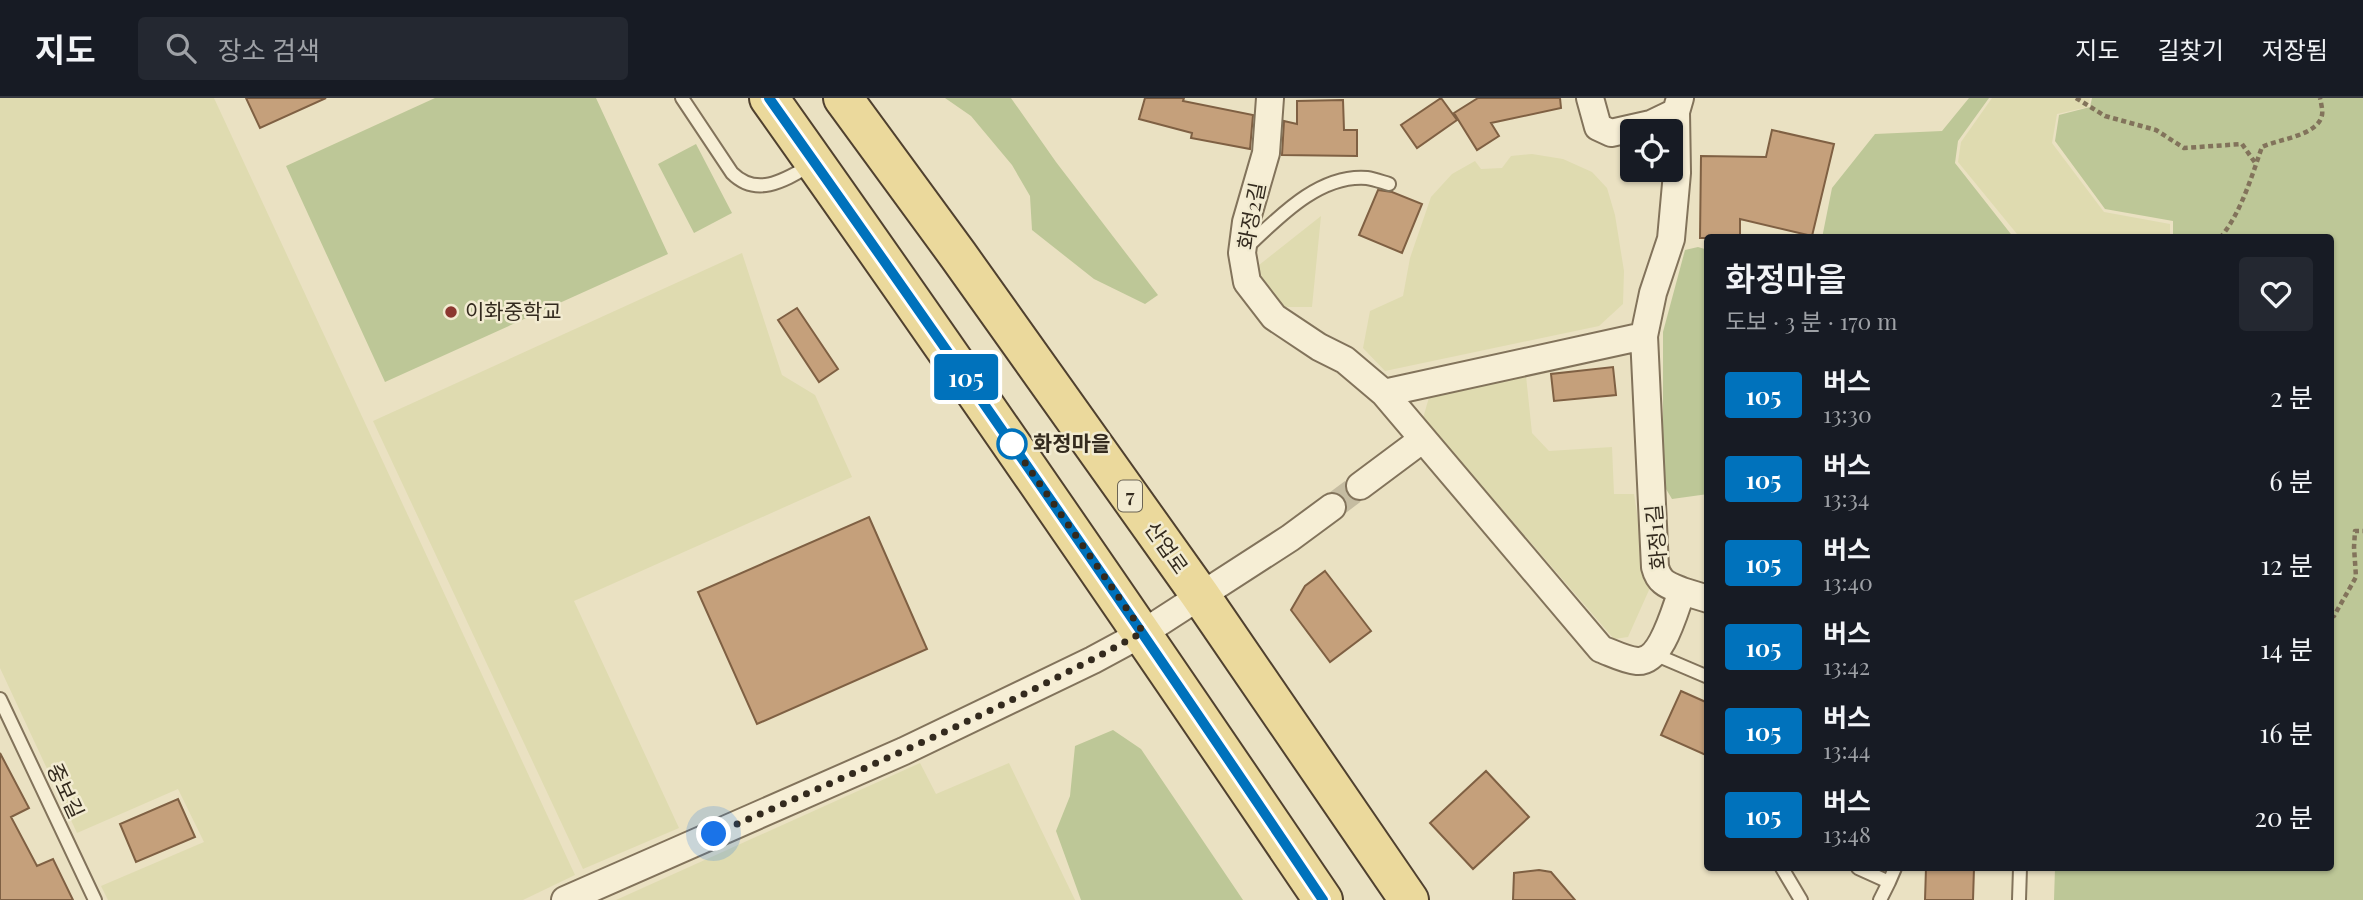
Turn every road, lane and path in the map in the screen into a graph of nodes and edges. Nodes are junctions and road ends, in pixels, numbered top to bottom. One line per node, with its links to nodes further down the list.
1 (682, 98): 9 (lane)
2 (769, 98): 9 (main road)
3 (843, 98): 21 (main road, 산업로 / 7)
4 (1270, 98): 13 (street, 화정2길)
5 (1590, 98): 8 (street)
6 (2076, 98): 10 (path)
7 (2320, 98): 10 (path)
8 (1678, 105): 14 (street, 화정1길)
9 (815, 163): 24 (main road)
10 (2256, 163): 12 (path)
11 (1388, 184): 13 (lane)
12 (2223, 234)
13 (1242, 253): 15 (street, 화정2길)
14 (1644, 336): 15 (street); 20 (street, 화정1길)
15 (1384, 393): 16 (street)
16 (1423, 439): 17 (street); 25 (street)
17 (1360, 486)
18 (1332, 507): 21 (street)
19 (2363, 531): 23 (path)
20 (1682, 591): 22 (street); 25 (street, 화정1길)
21 (1200, 595): 24 (street); 36 (main road, 산업로 / 7)
22 (1704, 598)
23 (2334, 617)
24 (1143, 632): 34 (street); 35 (main road)
25 (1654, 654): 26 (lane)
26 (1704, 675)
27 (0, 699): 33 (lane, 중보길)
28 (1784, 871): 37 (lane)
29 (1865, 871): 32 (lane)
30 (1894, 871): 32 (lane)
31 (2020, 871): 39 (lane)
32 (1889, 882): 38 (lane)
33 (95, 900)
34 (565, 900)
35 (1323, 900)
36 (1409, 900)
37 (1801, 900)
38 (1880, 900)
39 (2019, 900)

